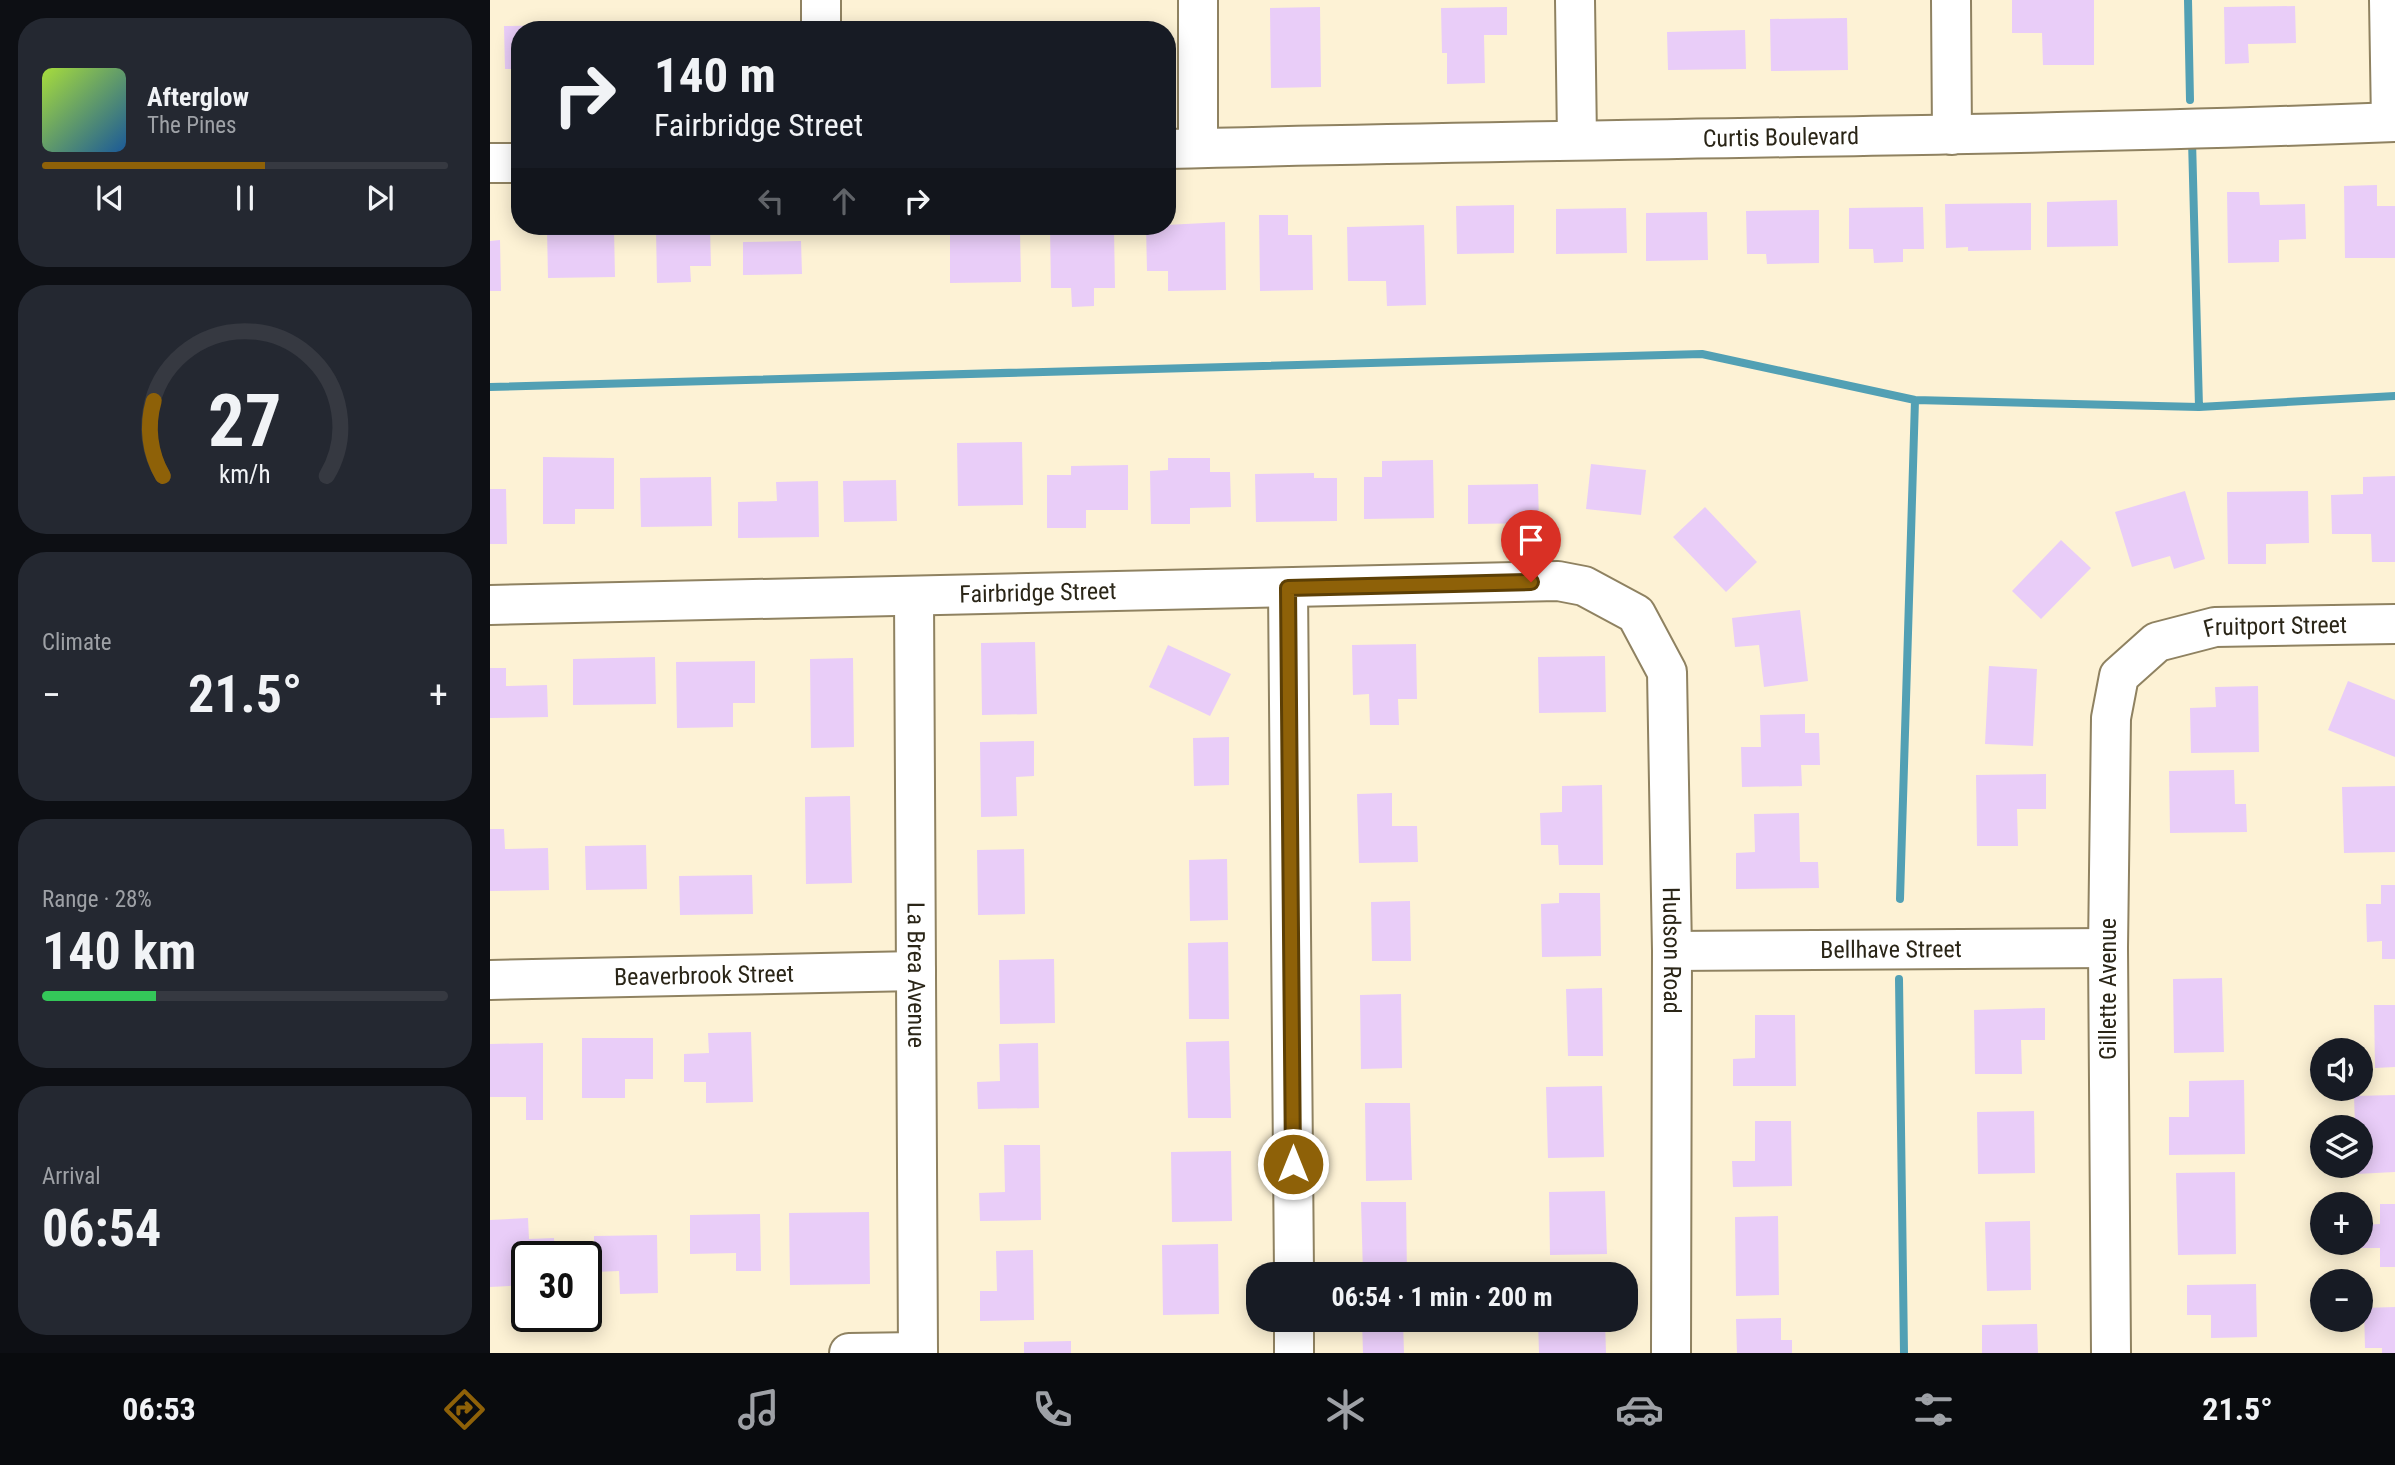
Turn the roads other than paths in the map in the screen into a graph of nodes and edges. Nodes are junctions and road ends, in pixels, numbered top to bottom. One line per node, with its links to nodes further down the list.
1 (821, 0): 6 (street)
2 (1198, 0): 10 (street)
3 (1576, 0): 9 (street)
4 (1951, 0): 8 (street)
5 (2389, 0): 7 (street)
6 (821, 21)
7 (2393, 122): 8 (street, Curtis Boulevard)
8 (1952, 135): 9 (street, Curtis Boulevard)
9 (1577, 139): 10 (street, Curtis Boulevard)
10 (1183, 148)
11 (490, 163): 12 (street)
12 (511, 163)
13 (1584, 586): 14 (street, Fairbridge Street); 20 (street, Hudson Road)
14 (1288, 588): 15 (street, Fairbridge Street); 23 (street)
15 (914, 597): 16 (street, Fairbridge Street); 21 (street, La Brea Avenue)
16 (490, 605)
17 (2395, 625): 18 (street, Fruitport Street)
18 (2157, 642): 19 (street, Gillette Avenue)
19 (2108, 948): 20 (street, Bellhave Street); 29 (street, Gillette Avenue)
20 (1672, 951): 28 (street, Hudson Road)
21 (916, 971): 22 (street, Beaverbrook Street); 25 (street, La Brea Avenue)
22 (490, 980)
23 (1294, 1262)
24 (1294, 1332): 27 (street)
25 (918, 1352): 26 (street)
26 (849, 1353)
27 (1294, 1353)
28 (1671, 1353)
29 (2111, 1353)

